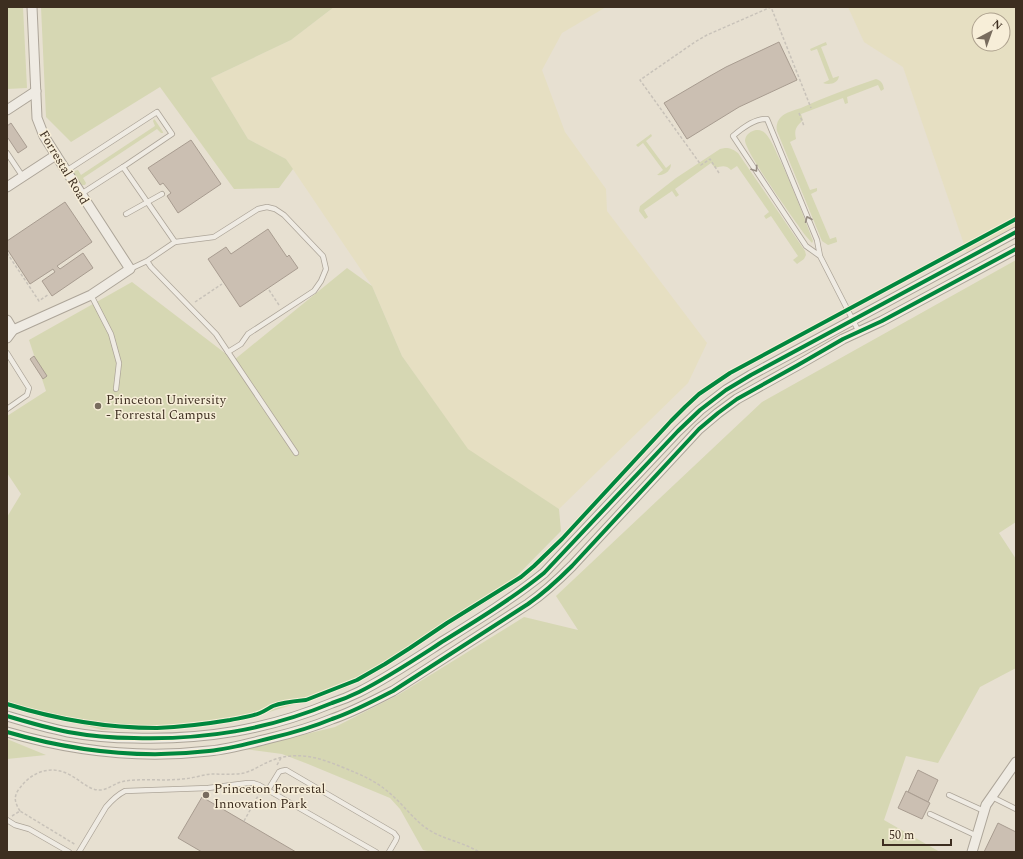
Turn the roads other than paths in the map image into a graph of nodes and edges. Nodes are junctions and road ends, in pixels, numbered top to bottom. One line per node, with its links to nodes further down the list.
1 (32, 7): 2 (street, Forrestal Road)
2 (36, 91): 3 (street); 5 (street, Forrestal Road)
3 (7, 110)
4 (7, 153): 8 (lane)
5 (56, 155): 7 (street, Forrestal Road); 8 (street)
6 (123, 167): 7 (lane); 10 (lane); 12 (lane)
7 (66, 171): 10 (street, Forrestal Road)
8 (23, 177): 9 (street)
9 (7, 188)
10 (81, 194): 19 (street, Forrestal Road)
11 (162, 194): 12 (lane)
12 (147, 202): 13 (lane); 15 (lane)
13 (126, 214)
14 (1016, 232): 22 (street)
15 (174, 242): 18 (lane); 26 (lane)
16 (1016, 249): 24 (street)
17 (820, 256): 17 (lane, one-way to 17); 22 (lane)
18 (147, 261): 19 (lane); 26 (lane)
19 (130, 269): 20 (street)
20 (91, 295): 23 (street); 28 (lane)
21 (7, 320): 23 (street)
22 (853, 320): 24 (lane); 31 (street)
23 (13, 330): 25 (street)
24 (859, 332): 32 (street)
25 (7, 338)
26 (228, 352): 30 (lane)
27 (7, 353): 29 (lane)
28 (116, 389)
29 (7, 409)
30 (296, 453)
31 (7, 716)
32 (7, 732)
33 (1016, 762): 36 (street)
34 (268, 790): 42 (lane); 44 (lane); 45 (lane)
35 (949, 795): 38 (lane)
36 (992, 797): 37 (lane); 38 (street)
37 (1016, 809)
38 (984, 811): 41 (street)
39 (930, 814): 41 (lane)
40 (7, 821): 43 (lane)
41 (977, 836): 46 (street)
42 (80, 850)
43 (69, 852)
44 (376, 852)
45 (389, 852)
46 (972, 852)

